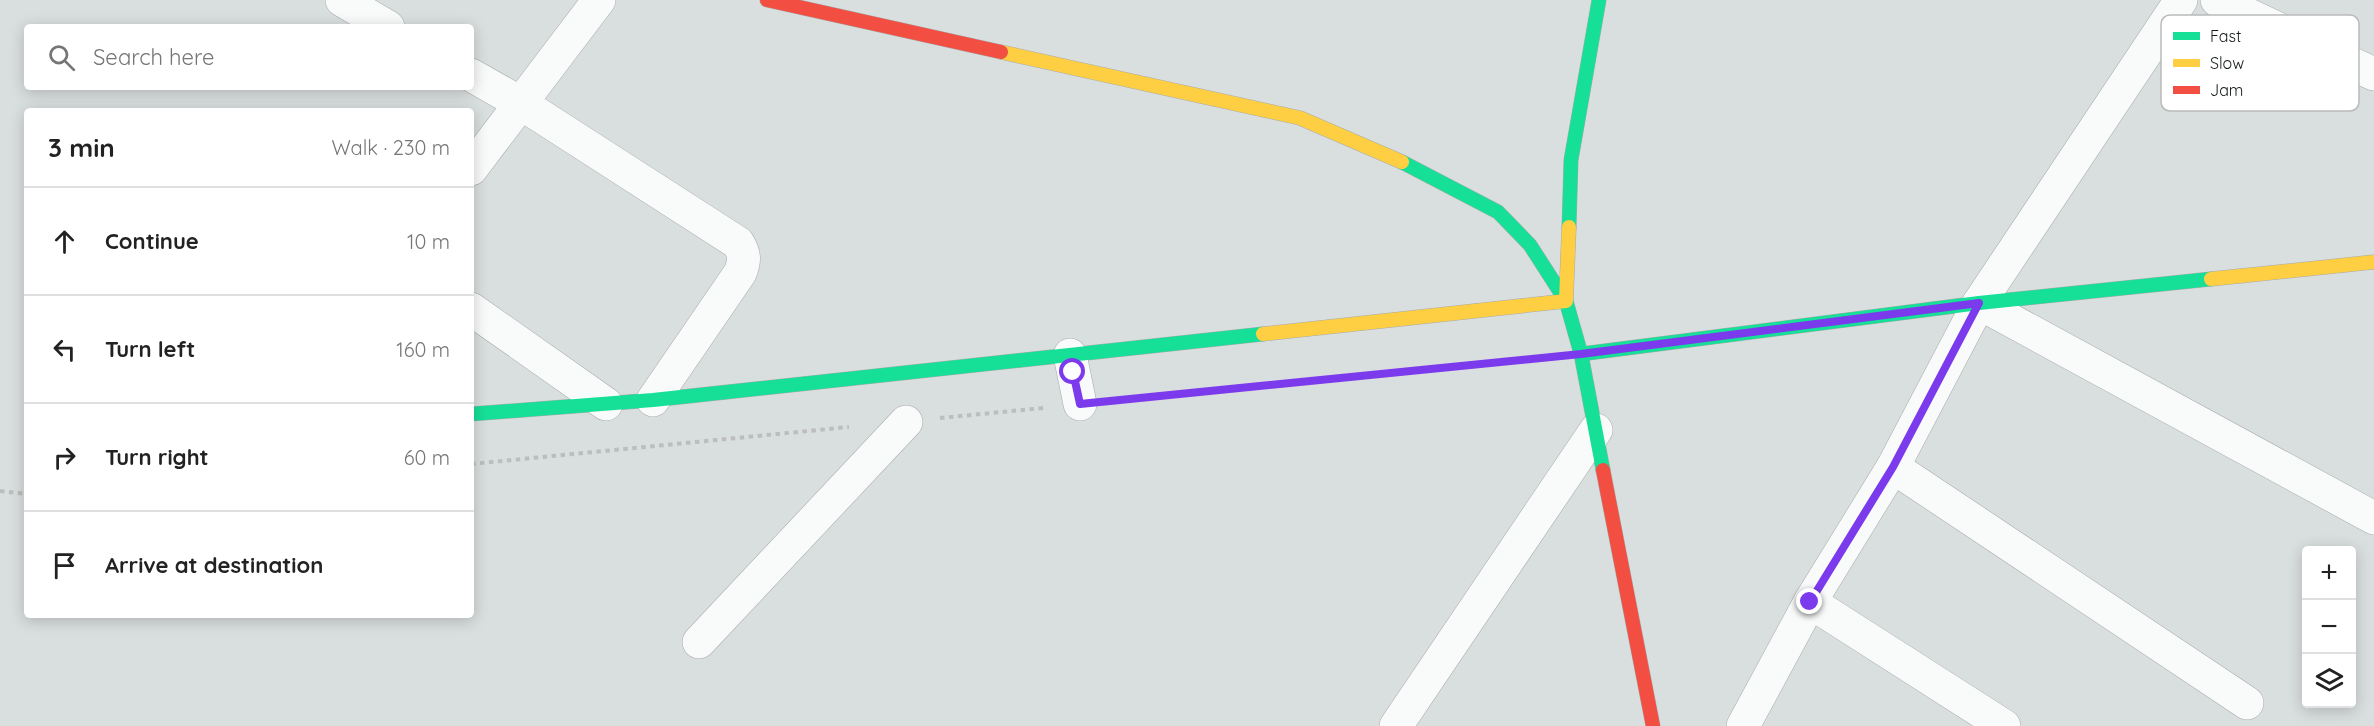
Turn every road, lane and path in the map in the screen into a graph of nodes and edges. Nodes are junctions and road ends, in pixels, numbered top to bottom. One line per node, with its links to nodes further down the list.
1 (342, 0): 9 (street)
2 (598, 0): 14 (street)
3 (767, 0): 17 (street)
4 (1599, 0): 17 (street)
5 (2181, 0): 7 (street)
6 (2217, 0): 8 (street)
7 (2171, 15)
8 (2249, 15)
9 (383, 24)
10 (2161, 30): 18 (street)
11 (2359, 67): 12 (street)
12 (2374, 74)
13 (474, 77): 14 (street)
14 (522, 104): 15 (street); 22 (street)
15 (474, 166)
16 (2374, 262): 18 (street)
17 (1566, 301): 20 (street); 21 (street)
18 (1979, 303): 20 (street); 28 (street); 31 (street)
19 (474, 311): 23 (street)
20 (1581, 354): 21 (path); 26 (street)
21 (1075, 380): 22 (street); 25 (path)
22 (653, 400): 23 (street)
23 (606, 404): 24 (street)
24 (474, 414)
25 (906, 422): 27 (path); 33 (street)
26 (1596, 430): 35 (street); 36 (street)
27 (474, 464)
28 (1893, 467): 32 (street); 34 (street)
29 (0, 491): 30 (path)
30 (24, 494)
31 (2374, 518)
32 (1810, 602): 37 (street); 38 (street)
33 (699, 642)
34 (2247, 703)
35 (1396, 726)
36 (1653, 726)
37 (1743, 726)
38 (2004, 726)

